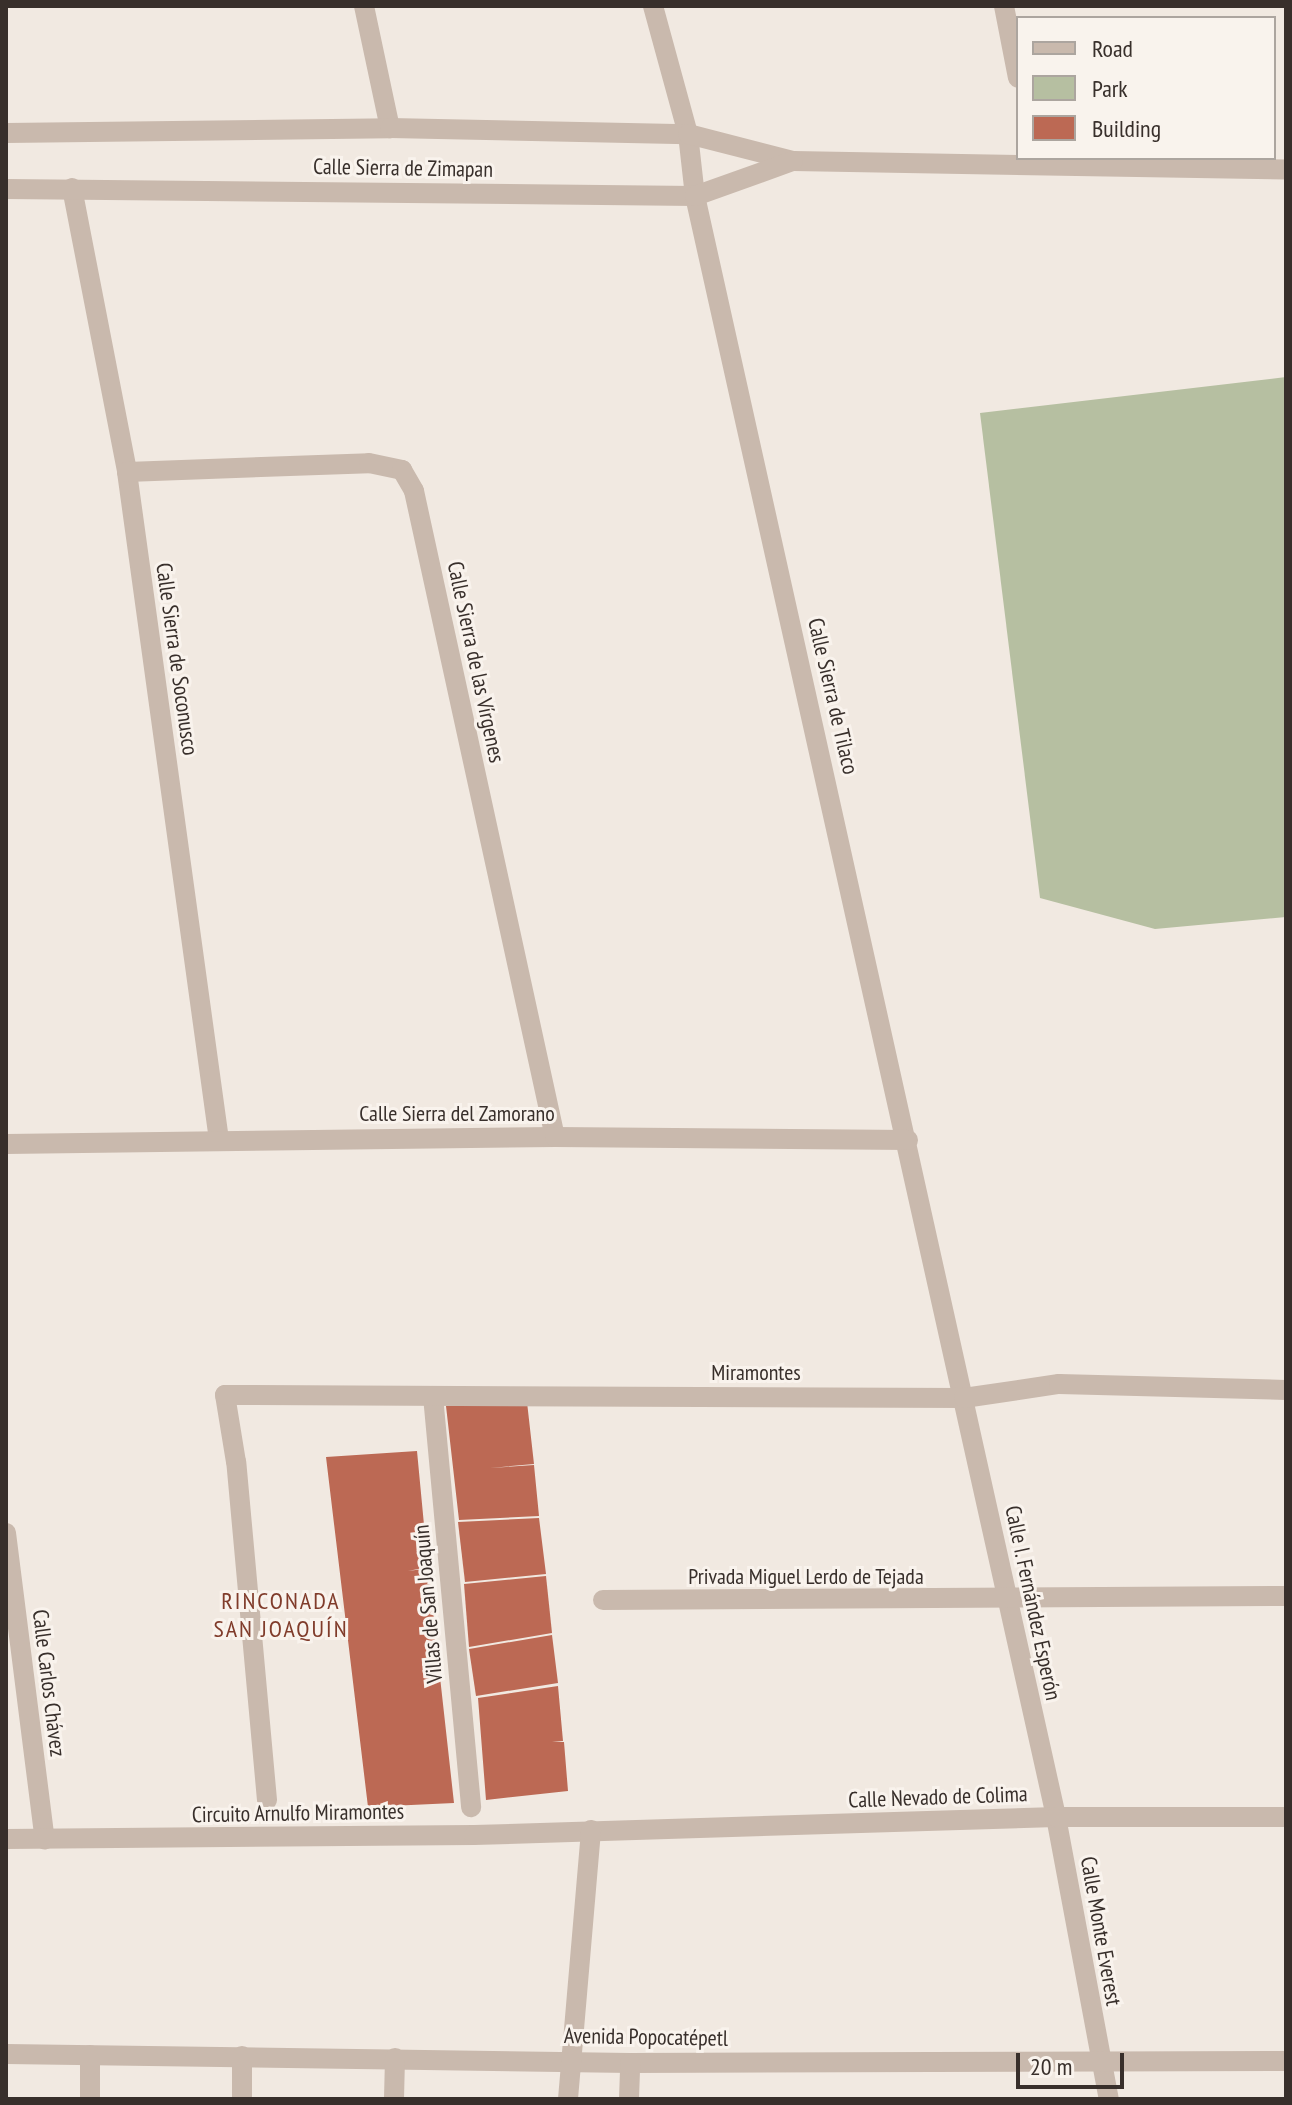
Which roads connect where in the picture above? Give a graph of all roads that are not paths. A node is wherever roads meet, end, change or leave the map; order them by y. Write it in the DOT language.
graph roads {
  1 [pos="364,6"];
  2 [pos="653,6"];
  3 [pos="1004,6"];
  4 [pos="1016,68"];
  5 [pos="390,128"];
  6 [pos="6,133"];
  7 [pos="688,134"];
  8 [pos="1033,160"];
  9 [pos="793,161"];
  10 [pos="1286,170"];
  11 [pos="72,188"];
  12 [pos="6,189"];
  13 [pos="695,196"];
  14 [pos="127,472"];
  15 [pos="555,1137"];
  16 [pos="219,1140"];
  17 [pos="908,1140"];
  18 [pos="6,1144"];
  19 [pos="1286,1390"];
  20 [pos="433,1396"];
  21 [pos="964,1398"];
  22 [pos="6,1533"];
  23 [pos="1286,1596"];
  24 [pos="603,1600"];
  25 [pos="1008,1602"];
  26 [pos="267,1800"];
  27 [pos="471,1807"];
  28 [pos="1056,1817"];
  29 [pos="1286,1817"];
  30 [pos="591,1830"];
  31 [pos="6,1839"];
  32 [pos="45,1840"];
  33 [pos="6,2054"];
  34 [pos="90,2055"];
  35 [pos="242,2056"];
  36 [pos="395,2058"];
  37 [pos="574,2060"];
  38 [pos="1100,2061"];
  39 [pos="1286,2061"];
  40 [pos="630,2063"];
  41 [pos="90,2099"];
  42 [pos="242,2099"];
  43 [pos="394,2099"];
  44 [pos="568,2099"];
  45 [pos="629,2099"];
  46 [pos="1109,2099"];
  1 -- 5 [label="street"];
  2 -- 7 [label="street, Calle Sierra de Tilaco"];
  3 -- 4 [label="street"];
  5 -- 6 [label="street, Calle Sierra de Zimapan"];
  5 -- 7 [label="street, Calle Sierra de Zimapan"];
  7 -- 9 [label="street, Calle Sierra de Zimapan"];
  7 -- 13 [label="street, Calle Sierra de Tilaco"];
  8 -- 9 [label="street, Calle Sierra de Zimapan"];
  8 -- 10 [label="street, Calle Sierra de Zimapan"];
  9 -- 13 [label="street, Calle Sierra de Zimapan"];
  11 -- 12 [label="street, Calle Sierra de Zimapan"];
  11 -- 13 [label="street, Calle Sierra de Zimapan"];
  11 -- 14 [label="street, Calle Sierra de Soconusco"];
  13 -- 17 [label="street, Calle Sierra de Tilaco"];
  14 -- 15 [label="street, Calle Sierra de las Vírgenes"];
  14 -- 16 [label="street, Calle Sierra de Soconusco"];
  15 -- 16 [label="street, Calle Sierra del Zamorano"];
  15 -- 17 [label="street, Calle Sierra del Zamorano"];
  16 -- 18 [label="street, Calle Sierra del Zamorano"];
  17 -- 21 [label="street, Calle Sierra de Tilaco"];
  19 -- 21 [label="street, Miramontes"];
  20 -- 21 [label="street, Miramontes"];
  20 -- 26 [label="street, Miramontes"];
  20 -- 27 [label="street, Villas de San Joaquín"];
  21 -- 25 [label="street, Calle I. Fernández Esperón"];
  22 -- 32 [label="street, Calle Carlos Chávez"];
  23 -- 25 [label="street, Privada Miguel Lerdo de Tejada"];
  24 -- 25 [label="street, Privada Miguel Lerdo de Tejada"];
  25 -- 28 [label="street, Calle I. Fernández Esperón"];
  28 -- 29 [label="street, Calle Nevado de Colima"];
  28 -- 30 [label="street, Calle Nevado de Colima"];
  28 -- 38 [label="street, Calle Monte Everest"];
  30 -- 32 [label="street, Circuito Arnulfo Miramontes"];
  30 -- 37 [label="street"];
  31 -- 32 [label="street, Circuito Arnulfo Miramontes"];
  33 -- 34 [label="street, Avenida Popocatépetl"];
  34 -- 35 [label="street, Avenida Popocatépetl"];
  34 -- 41 [label="street"];
  35 -- 36 [label="street, Avenida Popocatépetl"];
  35 -- 42 [label="street"];
  36 -- 37 [label="street, Avenida Popocatépetl"];
  36 -- 43 [label="street"];
  37 -- 40 [label="street, Avenida Popocatépetl"];
  37 -- 44 [label="street"];
  38 -- 39 [label="street, Avenida Popocatépetl"];
  38 -- 40 [label="street, Avenida Popocatépetl"];
  38 -- 46 [label="street, Calle Monte Everest"];
  40 -- 45 [label="street"];
}
